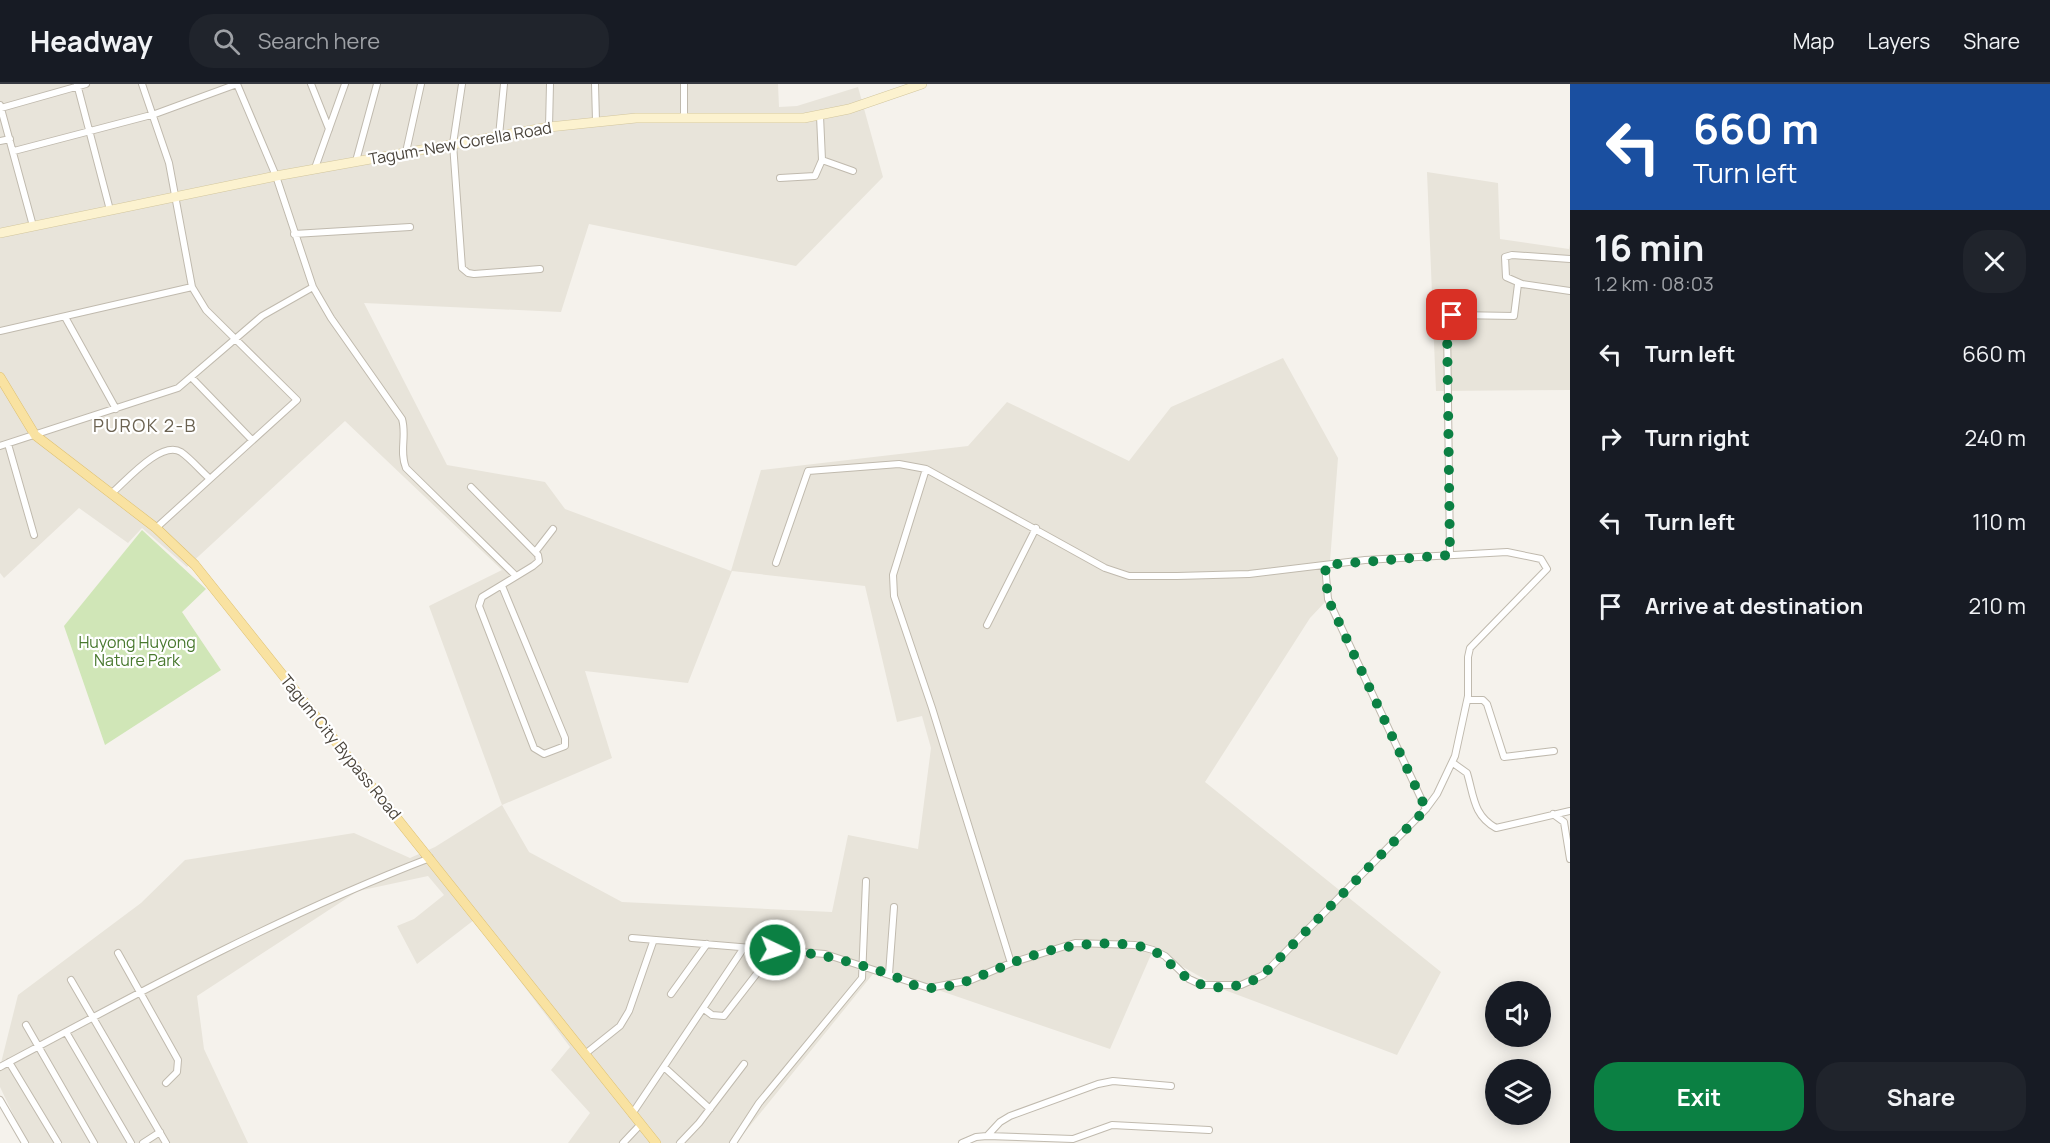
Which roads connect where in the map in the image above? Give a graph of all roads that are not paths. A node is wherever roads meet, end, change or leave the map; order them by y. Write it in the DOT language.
graph roads {
  1 [pos="86,84"];
  2 [pos="142,84"];
  3 [pos="237,84"];
  4 [pos="311,84"];
  5 [pos="345,84"];
  6 [pos="377,84"];
  7 [pos="421,84"];
  8 [pos="462,84"];
  9 [pos="504,84"];
  10 [pos="550,84"];
  11 [pos="595,84"];
  12 [pos="684,84"];
  13 [pos="922,84"];
  14 [pos="77,85"];
  15 [pos="0,106"];
  16 [pos="155,114"];
  17 [pos="820,116"];
  18 [pos="684,118"];
  19 [pos="596,121"];
  20 [pos="549,127"];
  21 [pos="329,129"];
  22 [pos="89,130"];
  23 [pos="499,136"];
  24 [pos="10,139"];
  25 [pos="0,141"];
  26 [pos="453,144"];
  27 [pos="14,151"];
  28 [pos="406,152"];
  29 [pos="822,160"];
  30 [pos="356,161"];
  31 [pos="315,168"];
  32 [pos="853,171"];
  33 [pos="276,176"];
  34 [pos="780,178"];
  35 [pos="175,196"];
  36 [pos="110,210"];
  37 [pos="33,226"];
  38 [pos="410,228"];
  39 [pos="0,233"];
  40 [pos="294,234"];
  41 [pos="1570,259"];
  42 [pos="540,269"];
  43 [pos="1518,284"];
  44 [pos="192,287"];
  45 [pos="313,287"];
  46 [pos="1570,291"];
  47 [pos="64,317"];
  48 [pos="0,331"];
  49 [pos="235,337"];
  50 [pos="0,377"];
  51 [pos="192,378"];
  52 [pos="116,408"];
  53 [pos="35,435"];
  54 [pos="252,440"];
  55 [pos="8,444"];
  56 [pos="0,446"];
  57 [pos="926,469"];
  58 [pos="209,478"];
  59 [pos="471,487"];
  60 [pos="112,493"];
  61 [pos="156,528"];
  62 [pos="1036,528"];
  63 [pos="553,529"];
  64 [pos="34,535"];
  65 [pos="536,551"];
  66 [pos="1450,555"];
  67 [pos="776,563"];
  68 [pos="1325,565"];
  69 [pos="516,576"];
  70 [pos="502,586"];
  71 [pos="987,625"];
  72 [pos="1467,700"];
  73 [pos="1554,751"];
  74 [pos="1453,763"];
  75 [pos="1426,809"];
  76 [pos="1570,811"];
  77 [pos="1552,814"];
  78 [pos="429,858"];
  79 [pos="1570,859"];
  80 [pos="866,882"];
  81 [pos="894,907"];
  82 [pos="632,938"];
  83 [pos="653,942"];
  84 [pos="707,944"];
  85 [pos="743,949"];
  86 [pos="775,950"];
  87 [pos="118,953"];
  88 [pos="1011,963"];
  89 [pos="864,967"];
  90 [pos="890,974"];
  91 [pos="71,980"];
  92 [pos="139,992"];
  93 [pos="671,994"];
  94 [pos="704,1009"];
  95 [pos="92,1017"];
  96 [pos="26,1025"];
  97 [pos="66,1032"];
  98 [pos="37,1048"];
  99 [pos="585,1054"];
  100 [pos="9,1062"];
  101 [pos="744,1064"];
  102 [pos="0,1067"];
  103 [pos="663,1067"];
  104 [pos="166,1083"];
  105 [pos="1171,1086"];
  106 [pos="0,1100"];
  107 [pos="710,1109"];
  108 [pos="632,1114"];
  109 [pos="640,1125"];
  110 [pos="1209,1130"];
  111 [pos="160,1132"];
  112 [pos="987,1136"];
  113 [pos="25,1143"];
  114 [pos="58,1143"];
  115 [pos="94,1143"];
  116 [pos="131,1143"];
  117 [pos="143,1143"];
  118 [pos="166,1143"];
  119 [pos="623,1143"];
  120 [pos="656,1143"];
  121 [pos="680,1143"];
  122 [pos="733,1143"];
  123 [pos="962,1143"];
  1 -- 14 [label="street"];
  2 -- 16 [label="street"];
  3 -- 16 [label="street"];
  3 -- 33 [label="street"];
  4 -- 21 [label="street"];
  5 -- 21 [label="street"];
  6 -- 30 [label="street"];
  7 -- 28 [label="street"];
  8 -- 26 [label="street"];
  9 -- 23 [label="street"];
  10 -- 20 [label="street"];
  11 -- 19 [label="street"];
  12 -- 18 [label="street"];
  13 -- 17 [label="main road, Tagum-New Corella Road"];
  14 -- 15 [label="street"];
  14 -- 22 [label="street"];
  15 -- 24 [label="street"];
  16 -- 22 [label="street"];
  16 -- 35 [label="street"];
  17 -- 18 [label="main road, Tagum-New Corella Road"];
  17 -- 29 [label="street"];
  18 -- 19 [label="main road, Tagum-New Corella Road"];
  19 -- 20 [label="main road, Tagum-New Corella Road"];
  20 -- 23 [label="main road, Tagum-New Corella Road"];
  21 -- 31 [label="street"];
  22 -- 27 [label="street"];
  22 -- 36 [label="street"];
  23 -- 26 [label="main road, Tagum-New Corella Road"];
  24 -- 25 [label="street"];
  24 -- 27 [label="street"];
  26 -- 28 [label="main road, Tagum-New Corella Road"];
  26 -- 42 [label="street"];
  27 -- 37 [label="street"];
  28 -- 30 [label="main road, Tagum-New Corella Road"];
  29 -- 32 [label="street"];
  29 -- 34 [label="street"];
  30 -- 31 [label="main road, Tagum-New Corella Road"];
  31 -- 33 [label="main road, Tagum-New Corella Road"];
  33 -- 35 [label="main road, Tagum-New Corella Road"];
  33 -- 40 [label="street"];
  35 -- 36 [label="main road, Tagum-New Corella Road"];
  35 -- 44 [label="street"];
  36 -- 37 [label="main road, Tagum-New Corella Road"];
  37 -- 39 [label="main road, Tagum-New Corella Road"];
  38 -- 40 [label="street"];
  40 -- 45 [label="street"];
  41 -- 43 [label="street"];
  43 -- 46 [label="street"];
  43 -- 66 [label="street"];
  44 -- 47 [label="street"];
  44 -- 49 [label="street"];
  45 -- 49 [label="street"];
  45 -- 69 [label="street"];
  47 -- 48 [label="street"];
  47 -- 52 [label="street"];
  49 -- 51 [label="street"];
  49 -- 54 [label="street"];
  50 -- 53 [label="main road, Tagum City Bypass Road"];
  51 -- 52 [label="street"];
  51 -- 54 [label="street"];
  52 -- 53 [label="street"];
  53 -- 55 [label="street"];
  53 -- 60 [label="main road, Tagum City Bypass Road"];
  54 -- 58 [label="street"];
  55 -- 56 [label="street"];
  55 -- 64 [label="street"];
  57 -- 62 [label="street"];
  57 -- 67 [label="street"];
  57 -- 88 [label="street"];
  58 -- 60 [label="street"];
  58 -- 61 [label="street"];
  59 -- 65 [label="street"];
  60 -- 61 [label="main road, Tagum City Bypass Road"];
  61 -- 78 [label="main road, Tagum City Bypass Road"];
  62 -- 68 [label="street"];
  62 -- 71 [label="street"];
  63 -- 65 [label="street"];
  65 -- 69 [label="street"];
  66 -- 68 [label="street"];
  66 -- 72 [label="street"];
  68 -- 75 [label="street"];
  69 -- 70 [label="street"];
  70 -- 70 [label="street"];
  72 -- 73 [label="street"];
  72 -- 74 [label="street"];
  74 -- 75 [label="street"];
  74 -- 77 [label="street"];
  75 -- 88 [label="street"];
  76 -- 77 [label="street"];
  77 -- 79 [label="street"];
  78 -- 92 [label="street"];
  78 -- 99 [label="main road, Tagum City Bypass Road"];
  80 -- 89 [label="street"];
  81 -- 90 [label="street"];
  82 -- 83 [label="street"];
  83 -- 84 [label="street"];
  83 -- 99 [label="street"];
  84 -- 85 [label="street"];
  84 -- 93 [label="street"];
  85 -- 86 [label="street"];
  85 -- 94 [label="street"];
  86 -- 89 [label="street"];
  86 -- 94 [label="street"];
  87 -- 92 [label="street"];
  88 -- 90 [label="street"];
  89 -- 90 [label="street"];
  89 -- 122 [label="street"];
  91 -- 95 [label="street"];
  92 -- 95 [label="street"];
  92 -- 104 [label="street"];
  94 -- 103 [label="street"];
  95 -- 97 [label="street"];
  95 -- 111 [label="street"];
  96 -- 98 [label="street"];
  97 -- 98 [label="street"];
  97 -- 116 [label="street"];
  98 -- 100 [label="street"];
  98 -- 115 [label="street"];
  99 -- 108 [label="main road, Tagum City Bypass Road"];
  100 -- 102 [label="street"];
  100 -- 114 [label="street"];
  101 -- 107 [label="street"];
  103 -- 107 [label="street"];
  103 -- 108 [label="street"];
  105 -- 112 [label="street"];
  106 -- 113 [label="street"];
  107 -- 121 [label="street"];
  108 -- 109 [label="main road, Tagum City Bypass Road"];
  109 -- 119 [label="street"];
  109 -- 120 [label="main road, Tagum City Bypass Road"];
  110 -- 112 [label="street"];
  111 -- 117 [label="street"];
  111 -- 118 [label="street"];
  112 -- 123 [label="street"];
}
